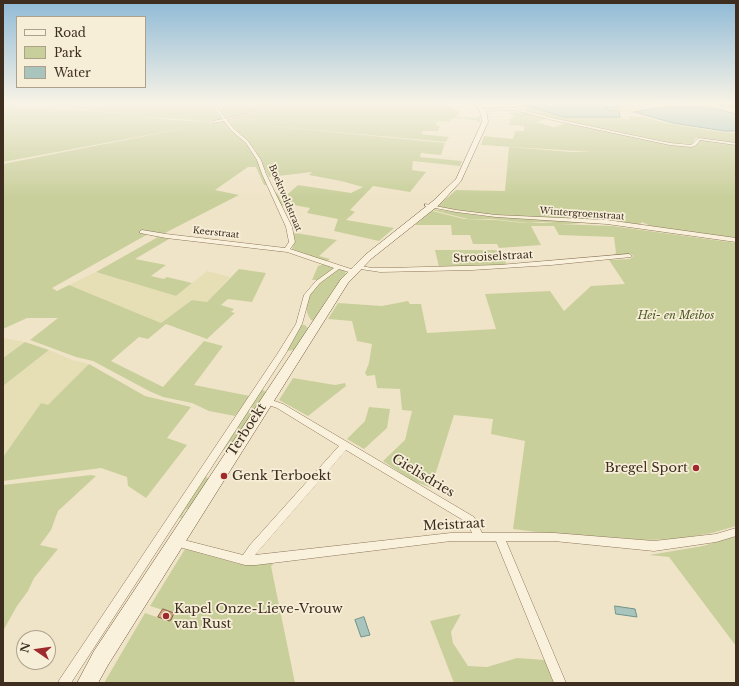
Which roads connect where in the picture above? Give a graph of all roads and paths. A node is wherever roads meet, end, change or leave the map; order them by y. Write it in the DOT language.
graph roads {
  1 [pos="238,134"];
  2 [pos="480,134"];
  3 [pos="623,134"];
  4 [pos="736,144"];
  5 [pos="429,206"];
  6 [pos="142,232"];
  7 [pos="736,240"];
  8 [pos="288,250"];
  9 [pos="630,256"];
  10 [pos="337,268"];
  11 [pos="354,269"];
  12 [pos="266,401"];
  13 [pos="345,445"];
  14 [pos="736,532"];
  15 [pos="479,536"];
  16 [pos="499,537"];
  17 [pos="175,542"];
  18 [pos="245,560"];
  19 [pos="100,658"];
  20 [pos="64,683"];
  21 [pos="81,683"];
  22 [pos="87,683"];
  23 [pos="560,683"];
  1 -- 8 [label="street, Boektveldstraat"];
  2 -- 5 [label="main road, Terboekt"];
  3 -- 4 [label="street"];
  5 -- 7 [label="street, Wintergroenstraat"];
  5 -- 11 [label="main road, Terboekt"];
  6 -- 8 [label="street, Keerstraat"];
  8 -- 10 [label="street"];
  9 -- 11 [label="street, Strooiselstraat"];
  10 -- 11 [label="street"];
  10 -- 20 [label="street, Terboekt"];
  11 -- 12 [label="main road, Terboekt"];
  12 -- 13 [label="street, Gielisdries"];
  12 -- 17 [label="main road, Terboekt"];
  13 -- 15 [label="street, Gielisdries"];
  13 -- 18 [label="street"];
  14 -- 16 [label="street, Meistraat"];
  15 -- 16 [label="street, Meistraat"];
  15 -- 18 [label="street, Meistraat"];
  16 -- 23 [label="street"];
  17 -- 18 [label="street, Meistraat"];
  17 -- 19 [label="main road, Terboekt"];
  19 -- 21 [label="main road, Terboekt"];
  19 -- 22 [label="main road, Terboekt"];
}
